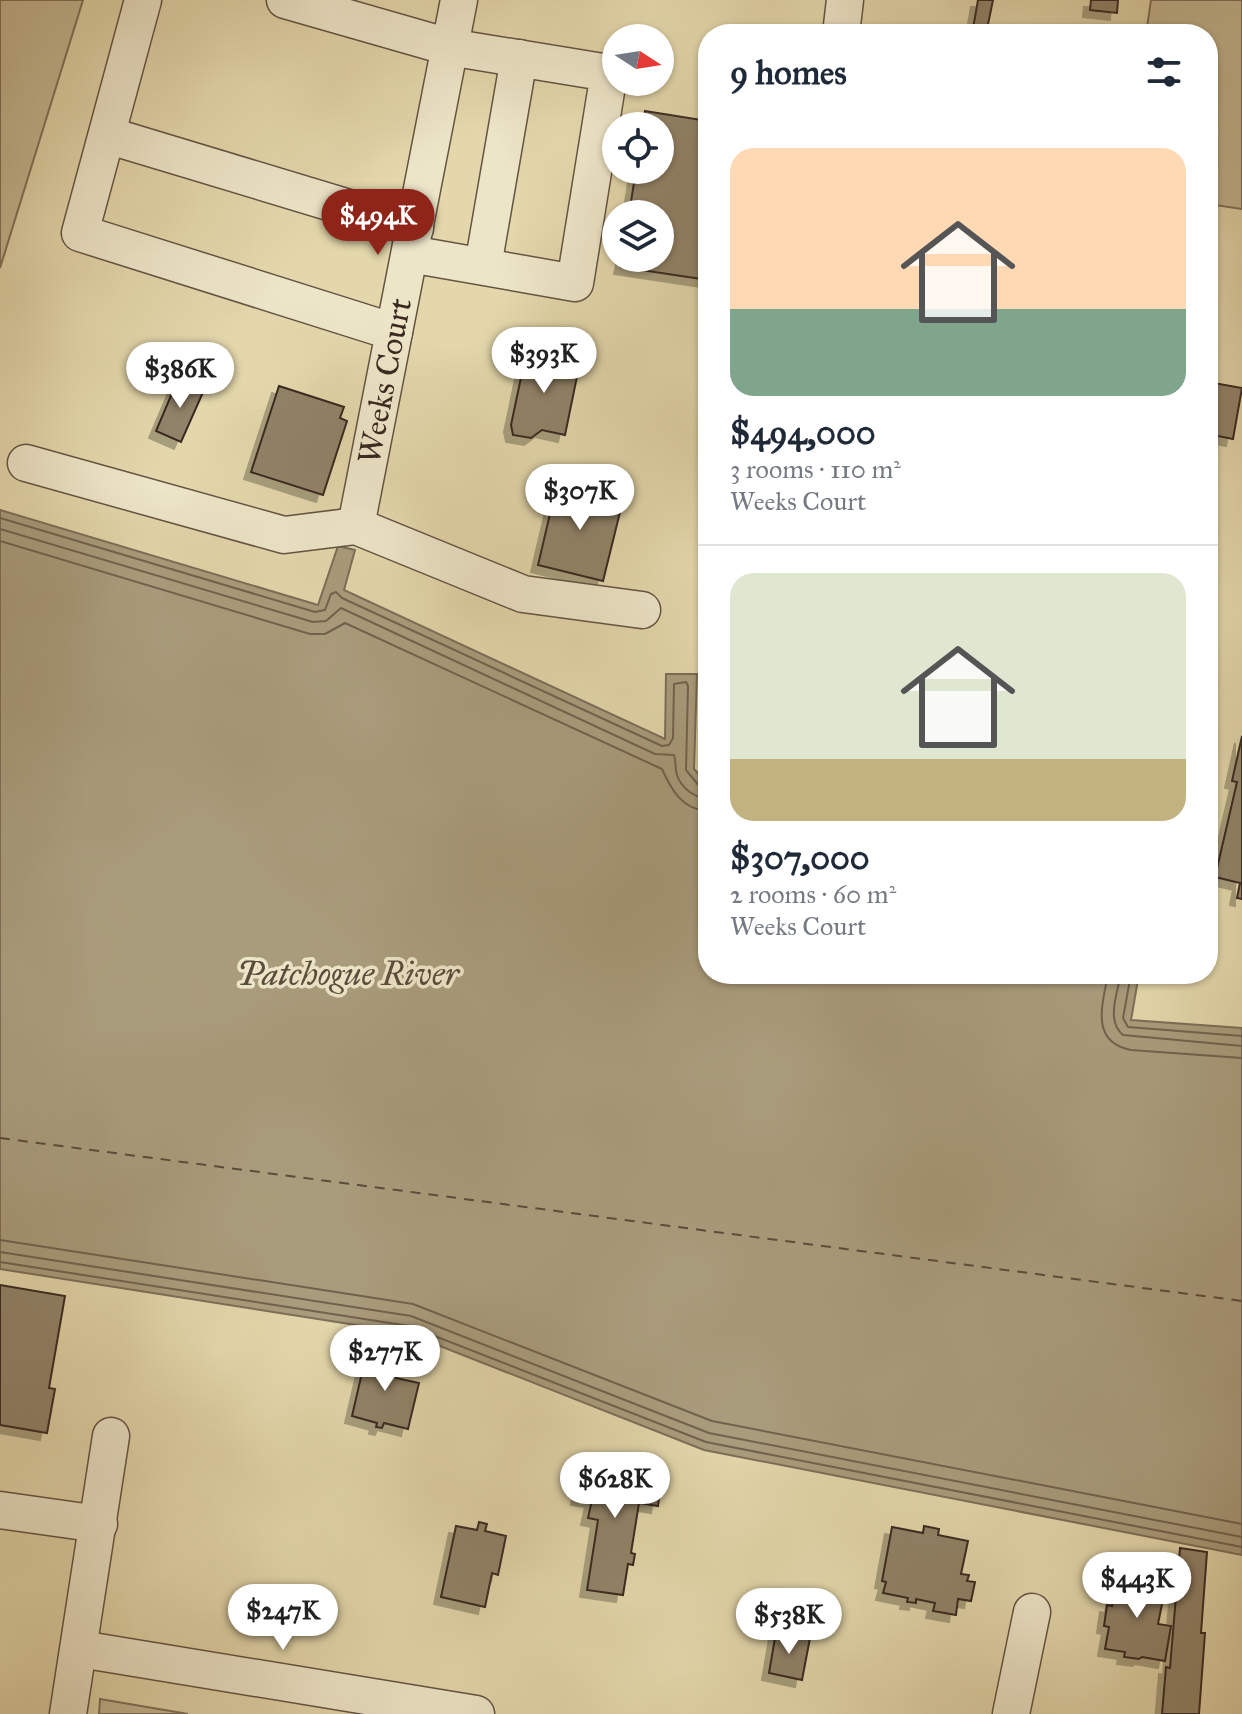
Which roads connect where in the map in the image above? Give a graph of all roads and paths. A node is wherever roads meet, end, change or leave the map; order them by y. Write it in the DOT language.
graph roads {
  1 [pos="143,0"];
  2 [pos="285,0"];
  3 [pos="459,0"];
  4 [pos="845,0"];
  5 [pos="378,13"];
  6 [pos="842,24"];
  7 [pos="449,47"];
  8 [pos="519,58"];
  9 [pos="107,135"];
  10 [pos="412,241"];
  11 [pos="483,266"];
  12 [pos="394,332"];
  13 [pos="26,463"];
  14 [pos="356,526"];
  15 [pos="642,610"];
  16 [pos="111,1436"];
  17 [pos="0,1510"];
  18 [pos="99,1524"];
  19 [pos="1032,1612"];
  20 [pos="80,1649"];
  21 [pos="68,1714"];
  22 [pos="476,1714"];
  23 [pos="1011,1714"];
  1 -- 9 [label="street"];
  2 -- 5 [label="street"];
  3 -- 7 [label="street, Weeks Court"];
  4 -- 6 [label="street"];
  5 -- 7 [label="street"];
  7 -- 8 [label="street"];
  7 -- 10 [label="street, Weeks Court"];
  8 -- 11 [label="street"];
  8 -- 11 [label="street"];
  9 -- 10 [label="street"];
  9 -- 12 [label="street"];
  10 -- 11 [label="street"];
  10 -- 12 [label="street, Weeks Court"];
  12 -- 14 [label="street, Weeks Court"];
  13 -- 14 [label="street"];
  14 -- 15 [label="street"];
  16 -- 18 [label="street"];
  17 -- 18 [label="street"];
  18 -- 20 [label="street"];
  19 -- 23 [label="street"];
  20 -- 21 [label="street"];
  20 -- 22 [label="street"];
}
